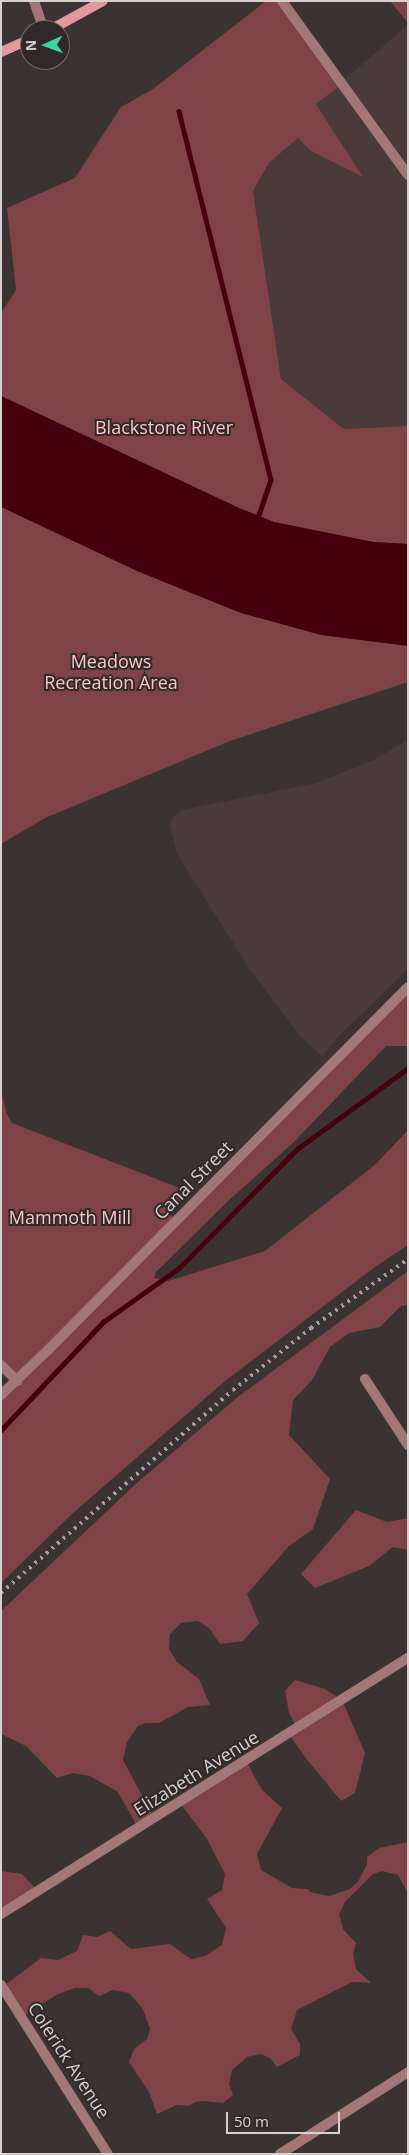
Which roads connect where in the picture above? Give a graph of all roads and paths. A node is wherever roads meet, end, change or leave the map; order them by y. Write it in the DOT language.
graph roads {
  1 [pos="34,1"];
  2 [pos="103,1"];
  3 [pos="282,1"];
  4 [pos="41,20"];
  5 [pos="68,20"];
  6 [pos="20,43"];
  7 [pos="1,52"];
  8 [pos="408,175"];
  9 [pos="408,987"];
  10 [pos="1,1366"];
  11 [pos="365,1379"];
  12 [pos="16,1381"];
  13 [pos="1,1394"];
  14 [pos="408,1445"];
  15 [pos="408,1658"];
  16 [pos="1,1914"];
  17 [pos="1,1985"];
  18 [pos="408,2072"];
  19 [pos="108,2154"];
  20 [pos="280,2154"];
  1 -- 4 [label="street"];
  2 -- 5 [label="main road"];
  3 -- 8 [label="street"];
  6 -- 7 [label="main road"];
  9 -- 12 [label="street, Canal Street"];
  10 -- 12 [label="street"];
  11 -- 14 [label="street"];
  12 -- 13 [label="street, Canal Street"];
  15 -- 16 [label="street, Elizabeth Avenue"];
  17 -- 19 [label="street, Colerick Avenue"];
  18 -- 20 [label="street"];
}
